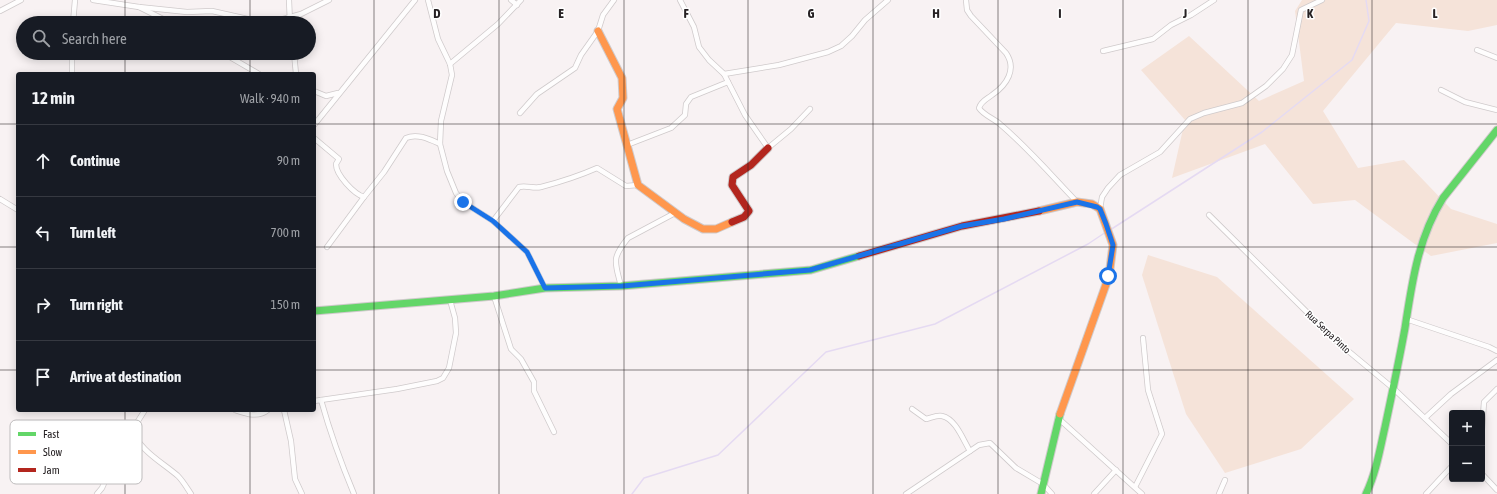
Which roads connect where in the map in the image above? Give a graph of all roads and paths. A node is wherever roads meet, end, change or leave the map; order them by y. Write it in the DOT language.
graph roads {
  1 [pos="22,0"];
  2 [pos="76,0"];
  3 [pos="93,0"];
  4 [pos="289,0"];
  5 [pos="329,0"];
  6 [pos="415,0"];
  7 [pos="428,0"];
  8 [pos="511,0"];
  9 [pos="521,0"];
  10 [pos="614,0"];
  11 [pos="680,0"];
  12 [pos="888,0"];
  13 [pos="966,0"];
  14 [pos="1214,0"];
  15 [pos="1322,0"];
  16 [pos="517,6"];
  17 [pos="139,8"];
  18 [pos="0,11"];
  19 [pos="74,16"];
  20 [pos="156,16"];
  21 [pos="235,16"];
  22 [pos="289,16"];
  23 [pos="297,16"];
  24 [pos="598,31"];
  25 [pos="1477,50"];
  26 [pos="1103,51"];
  27 [pos="1497,58"];
  28 [pos="72,60"];
  29 [pos="235,60"];
  30 [pos="295,60"];
  31 [pos="450,64"];
  32 [pos="72,72"];
  33 [pos="256,72"];
  34 [pos="296,72"];
  35 [pos="724,74"];
  36 [pos="728,82"];
  37 [pos="1441,90"];
  38 [pos="316,92"];
  39 [pos="338,93"];
  40 [pos="810,109"];
  41 [pos="1497,110"];
  42 [pos="520,113"];
  43 [pos="316,121"];
  44 [pos="1497,130"];
  45 [pos="316,140"];
  46 [pos="440,144"];
  47 [pos="627,145"];
  48 [pos="768,148"];
  49 [pos="638,185"];
  50 [pos="364,197"];
  51 [pos="0,199"];
  52 [pos="1077,202"];
  53 [pos="16,209"];
  54 [pos="1100,209"];
  55 [pos="674,213"];
  56 [pos="1209,215"];
  57 [pos="493,221"];
  58 [pos="327,247"];
  59 [pos="622,286"];
  60 [pos="545,288"];
  61 [pos="494,296"];
  62 [pos="450,300"];
  63 [pos="316,311"];
  64 [pos="1406,319"];
  65 [pos="1143,338"];
  66 [pos="1497,351"];
  67 [pos="1497,360"];
  68 [pos="1394,389"];
  69 [pos="1497,389"];
  70 [pos="321,400"];
  71 [pos="316,401"];
  72 [pos="912,409"];
  73 [pos="1483,410"];
  74 [pos="244,412"];
  75 [pos="266,412"];
  76 [pos="284,412"];
  77 [pos="1058,418"];
  78 [pos="1425,418"];
  79 [pos="554,432"];
  80 [pos="1449,441"];
  81 [pos="142,446"];
  82 [pos="970,450"];
  83 [pos="1449,469"];
  84 [pos="1116,470"];
  85 [pos="1485,477"];
  86 [pos="1224,480"];
  87 [pos="104,484"];
  88 [pos="1043,484"];
  89 [pos="1135,486"];
  90 [pos="1497,490"];
  91 [pos="97,494"];
  92 [pos="191,494"];
  93 [pos="302,494"];
  94 [pos="354,494"];
  95 [pos="906,494"];
  96 [pos="1041,494"];
  97 [pos="1052,494"];
  98 [pos="1094,494"];
  99 [pos="1142,494"];
  100 [pos="1219,494"];
  101 [pos="1366,494"];
  102 [pos="1426,494"];
  1 -- 18 [label="street"];
  2 -- 19 [label="street"];
  3 -- 17 [label="street"];
  4 -- 22 [label="street"];
  5 -- 23 [label="street"];
  6 -- 39 [label="street"];
  7 -- 31 [label="street"];
  8 -- 16 [label="street"];
  9 -- 16 [label="street"];
  10 -- 24 [label="street"];
  11 -- 35 [label="street"];
  12 -- 35 [label="street"];
  13 -- 52 [label="street"];
  14 -- 26 [label="street"];
  15 -- 54 [label="street"];
  16 -- 31 [label="street"];
  17 -- 20 [label="street"];
  17 -- 21 [label="street"];
  24 -- 42 [label="street"];
  24 -- 47 [label="street"];
  25 -- 27 [label="street"];
  28 -- 32 [label="street"];
  29 -- 33 [label="street"];
  30 -- 34 [label="street"];
  31 -- 46 [label="street"];
  35 -- 36 [label="street"];
  36 -- 47 [label="street"];
  36 -- 48 [label="street"];
  37 -- 41 [label="street"];
  38 -- 39 [label="street"];
  39 -- 43 [label="street"];
  40 -- 48 [label="street"];
  44 -- 64 [label="street"];
  45 -- 50 [label="street"];
  46 -- 50 [label="street"];
  46 -- 57 [label="street"];
  47 -- 49 [label="street"];
  48 -- 55 [label="street"];
  49 -- 55 [label="street"];
  49 -- 57 [label="street"];
  50 -- 58 [label="street"];
  51 -- 53 [label="street"];
  52 -- 54 [label="street"];
  52 -- 59 [label="street"];
  54 -- 77 [label="street"];
  55 -- 59 [label="street"];
  56 -- 68 [label="street, Rua Serpa Pinto"];
  57 -- 60 [label="street"];
  59 -- 60 [label="street"];
  60 -- 61 [label="street"];
  61 -- 62 [label="street"];
  61 -- 79 [label="street"];
  62 -- 63 [label="street"];
  62 -- 70 [label="street"];
  64 -- 66 [label="street"];
  64 -- 68 [label="street"];
  65 -- 89 [label="street"];
  67 -- 78 [label="street"];
  68 -- 78 [label="street, Rua Serpa Pinto"];
  68 -- 101 [label="street"];
  69 -- 73 [label="street"];
  70 -- 71 [label="street"];
  70 -- 94 [label="street"];
  72 -- 82 [label="street"];
  74 -- 75 [label="street"];
  76 -- 93 [label="street"];
  77 -- 84 [label="street"];
  77 -- 88 [label="street"];
  78 -- 80 [label="street, Rua Serpa Pinto"];
  81 -- 92 [label="street"];
  82 -- 88 [label="street"];
  82 -- 95 [label="street"];
  83 -- 102 [label="street"];
  84 -- 89 [label="street"];
  84 -- 98 [label="street"];
  85 -- 90 [label="street"];
  86 -- 100 [label="street"];
  87 -- 91 [label="street"];
  88 -- 96 [label="street"];
  88 -- 97 [label="street"];
  89 -- 99 [label="street"];
}
